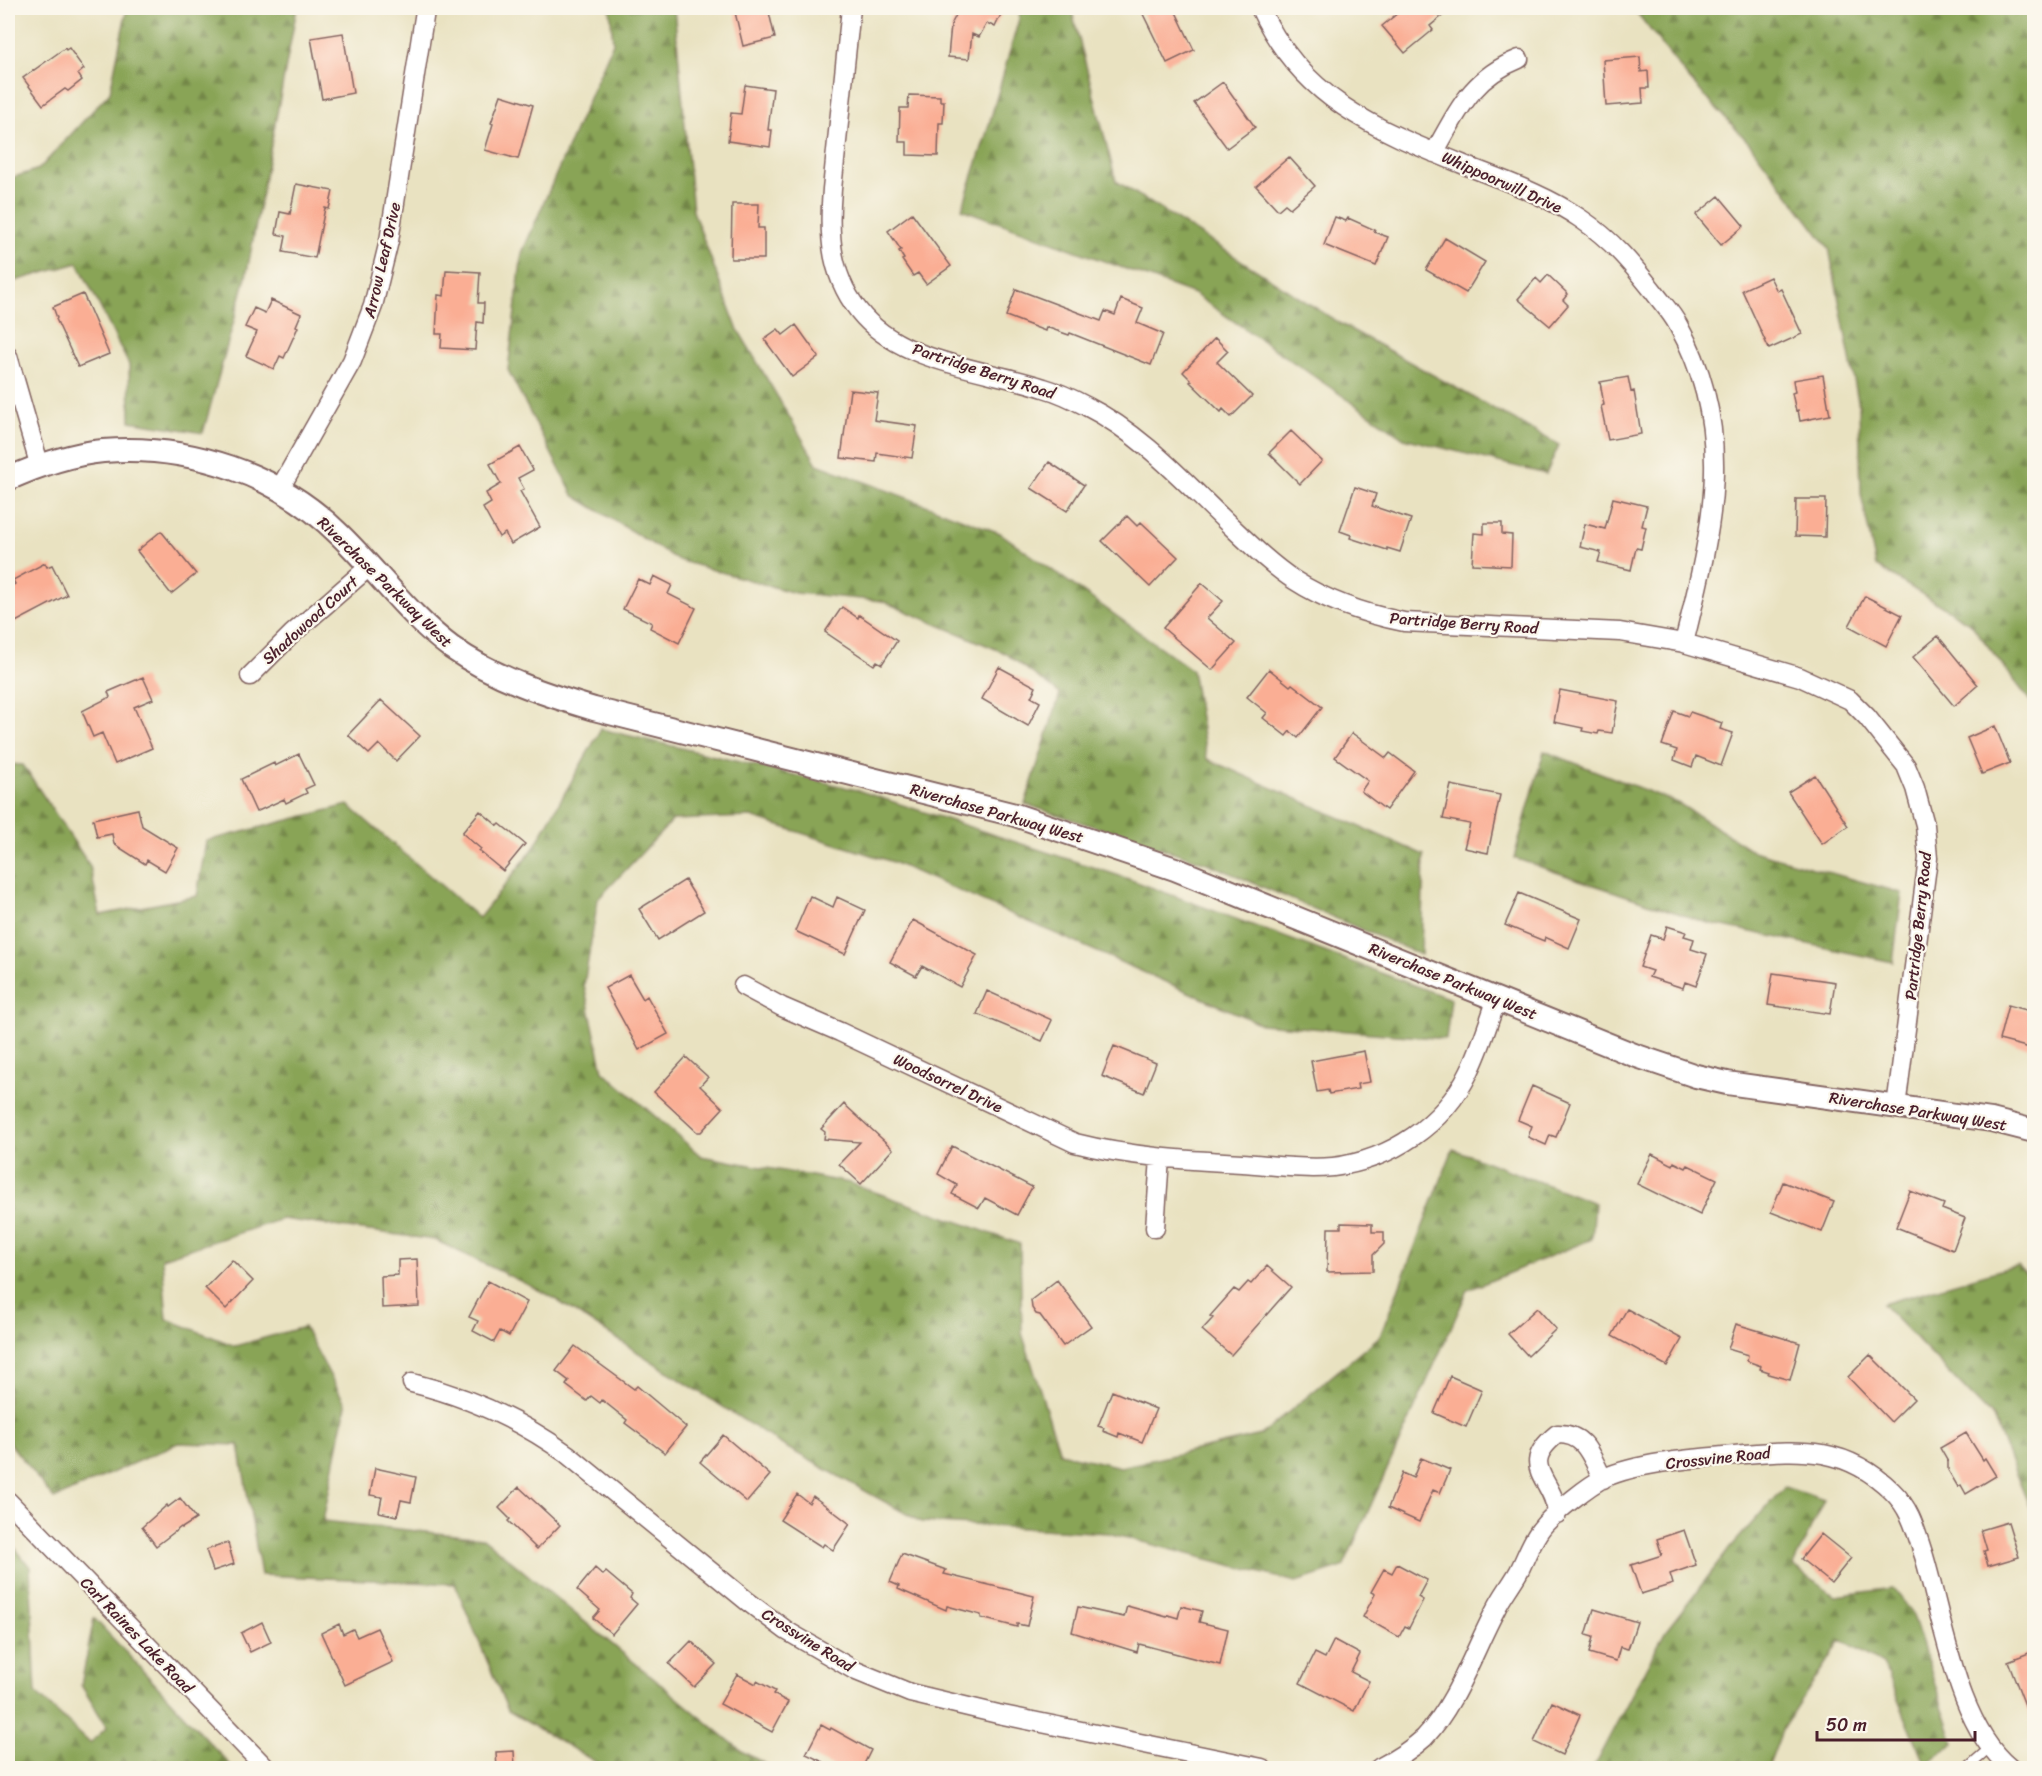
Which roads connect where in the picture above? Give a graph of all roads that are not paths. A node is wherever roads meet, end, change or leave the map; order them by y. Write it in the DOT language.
graph roads {
  1 [pos="851,8"];
  2 [pos="1260,8"];
  3 [pos="425,11"];
  4 [pos="1519,59"];
  5 [pos="1434,153"];
  6 [pos="8,356"];
  7 [pos="40,467"];
  8 [pos="8,479"];
  9 [pos="279,490"];
  10 [pos="370,566"];
  11 [pos="1684,642"];
  12 [pos="250,676"];
  13 [pos="743,986"];
  14 [pos="1497,999"];
  15 [pos="1896,1107"];
  16 [pos="2034,1131"];
  17 [pos="1160,1158"];
  18 [pos="1155,1228"];
  19 [pos="412,1383"];
  20 [pos="1603,1479"];
  21 [pos="8,1501"];
  22 [pos="1557,1514"];
  23 [pos="1990,1748"];
  24 [pos="266,1768"];
  25 [pos="1262,1768"];
  26 [pos="1383,1768"];
  27 [pos="1967,1768"];
  28 [pos="2010,1768"];
  1 -- 11 [label="street, Partridge Berry Road"];
  2 -- 5 [label="street, Whippoorwill Drive"];
  3 -- 9 [label="street, Arrow Leaf Drive"];
  4 -- 5 [label="street"];
  5 -- 11 [label="street, Whippoorwill Drive"];
  6 -- 7 [label="street"];
  7 -- 8 [label="street, Riverchase Parkway West"];
  7 -- 9 [label="street, Riverchase Parkway West"];
  9 -- 10 [label="street, Riverchase Parkway West"];
  10 -- 12 [label="street, Shadowood Court"];
  10 -- 14 [label="street, Riverchase Parkway West"];
  11 -- 15 [label="street, Partridge Berry Road"];
  13 -- 17 [label="street, Woodsorrel Drive"];
  14 -- 15 [label="street, Riverchase Parkway West"];
  14 -- 17 [label="street, Woodsorrel Drive"];
  15 -- 16 [label="street, Riverchase Parkway West"];
  17 -- 18 [label="street"];
  19 -- 25 [label="street, Crossvine Road"];
  20 -- 22 [label="street, Crossvine Road"];
  20 -- 22 [label="street"];
  20 -- 23 [label="street, Crossvine Road"];
  21 -- 24 [label="street, Carl Raines Lake Road"];
  22 -- 26 [label="street, Crossvine Road"];
  23 -- 27 [label="lane"];
  23 -- 28 [label="street, Crossvine Road"];
}
